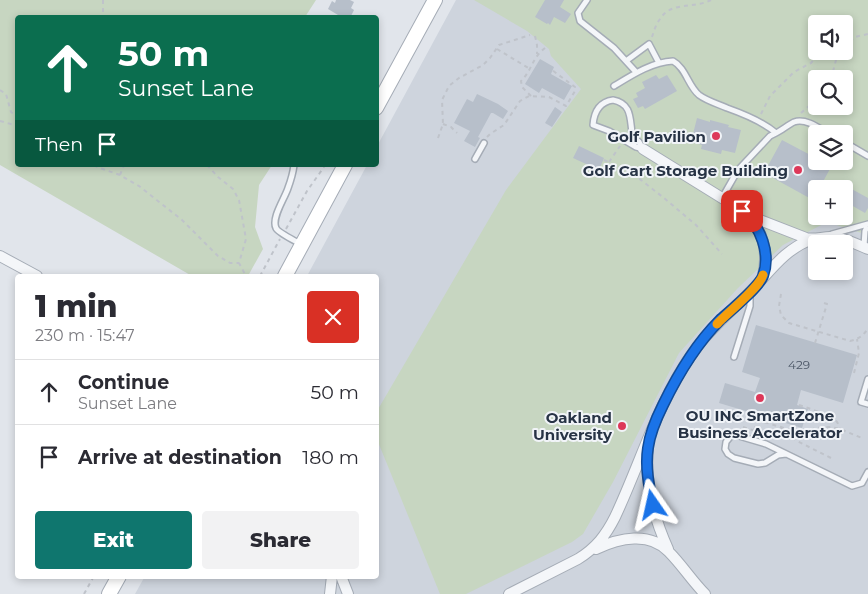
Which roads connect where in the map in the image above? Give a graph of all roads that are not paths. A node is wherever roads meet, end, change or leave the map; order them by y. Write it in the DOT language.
graph roads {
  1 [pos="435,0"];
  2 [pos="587,0"];
  3 [pos="626,60"];
  4 [pos="659,63"];
  5 [pos="636,72"];
  6 [pos="614,86"];
  7 [pos="379,103"];
  8 [pos="811,125"];
  9 [pos="776,132"];
  10 [pos="484,143"];
  11 [pos="853,147"];
  12 [pos="643,149"];
  13 [pos="868,156"];
  14 [pos="475,158"];
  15 [pos="293,167"];
  16 [pos="344,167"];
  17 [pos="722,198"];
  18 [pos="742,211"];
  19 [pos="868,225"];
  20 [pos="808,235"];
  21 [pos="828,235"];
  22 [pos="808,241"];
  23 [pos="853,243"];
  24 [pos="302,245"];
  25 [pos="866,248"];
  26 [pos="0,256"];
  27 [pos="33,274"];
  28 [pos="286,274"];
  29 [pos="762,278"];
  30 [pos="750,292"];
  31 [pos="734,357"];
  32 [pos="868,379"];
  33 [pos="868,404"];
  34 [pos="651,432"];
  35 [pos="786,454"];
  36 [pos="868,472"];
  37 [pos="670,552"];
  38 [pos="588,553"];
  39 [pos="117,579"];
  40 [pos="332,579"];
  41 [pos="342,579"];
  42 [pos="109,594"];
  43 [pos="330,594"];
  44 [pos="348,594"];
  45 [pos="509,594"];
  46 [pos="705,594"];
  1 -- 7 [label="main road"];
  2 -- 3 [label="lane"];
  3 -- 4 [label="lane"];
  3 -- 5 [label="lane"];
  4 -- 5 [label="lane"];
  4 -- 9 [label="lane"];
  5 -- 6 [label="lane"];
  8 -- 9 [label="lane"];
  9 -- 17 [label="lane"];
  10 -- 14 [label="lane"];
  11 -- 13 [label="lane"];
  12 -- 12 [label="lane"];
  12 -- 17 [label="street"];
  15 -- 24 [label="lane"];
  16 -- 24 [label="main road"];
  17 -- 18 [label="street"];
  18 -- 20 [label="street"];
  18 -- 29 [label="street"];
  19 -- 21 [label="lane"];
  19 -- 25 [label="lane"];
  22 -- 29 [label="street"];
  23 -- 25 [label="street"];
  24 -- 28 [label="main road"];
  26 -- 27 [label="street"];
  29 -- 30 [label="street"];
  30 -- 31 [label="lane"];
  30 -- 34 [label="street"];
  32 -- 33 [label="lane"];
  34 -- 37 [label="street"];
  34 -- 38 [label="street"];
  35 -- 35 [label="lane"];
  35 -- 36 [label="lane"];
  37 -- 38 [label="street"];
  37 -- 46 [label="street"];
  38 -- 45 [label="street"];
  39 -- 42 [label="main road"];
  40 -- 43 [label="street"];
  41 -- 44 [label="street"];
}
